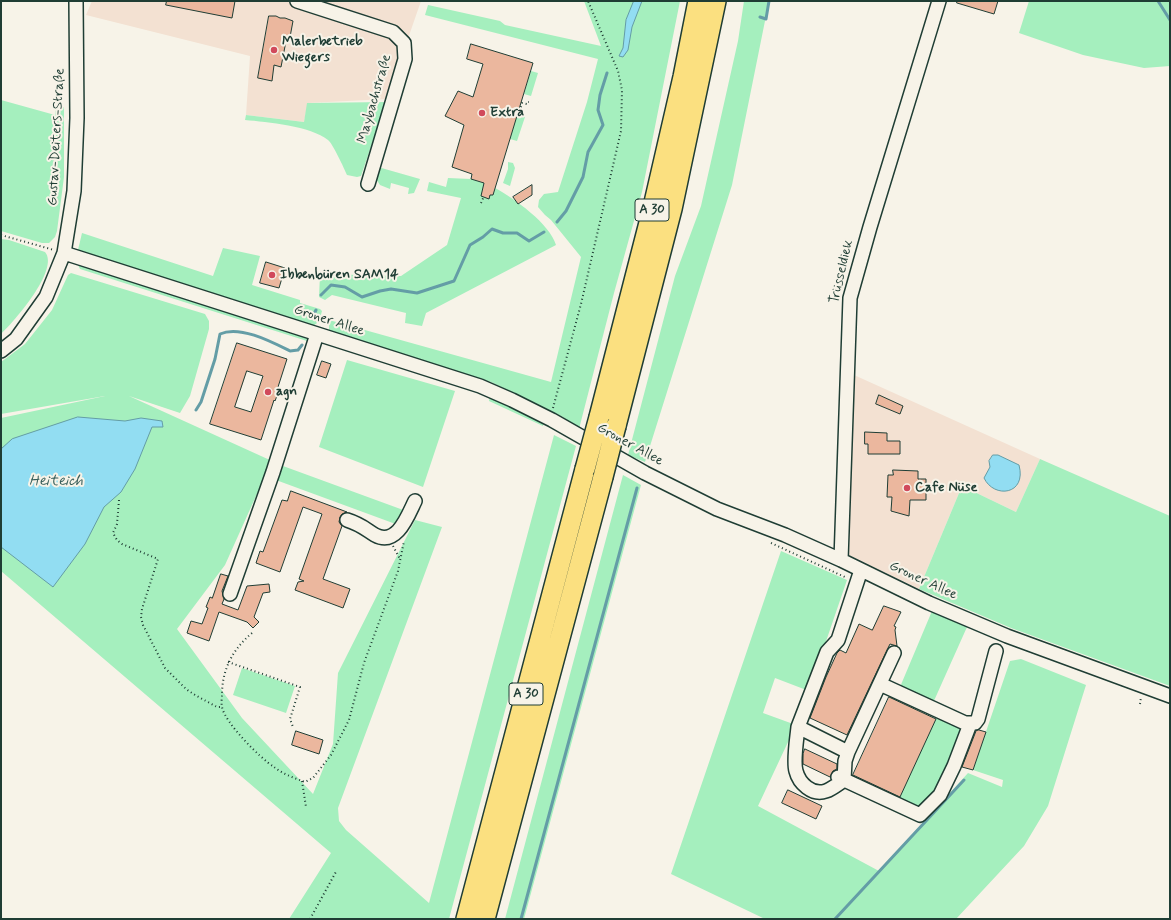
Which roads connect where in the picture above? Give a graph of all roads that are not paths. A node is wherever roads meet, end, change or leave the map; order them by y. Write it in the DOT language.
graph roads {
  1 [pos="76,1"];
  2 [pos="297,1"];
  3 [pos="698,1"];
  4 [pos="716,1"];
  5 [pos="939,1"];
  6 [pos="368,184"];
  7 [pos="58,251"];
  8 [pos="317,334"];
  9 [pos="1,351"];
  10 [pos="415,501"];
  11 [pos="347,520"];
  12 [pos="841,560"];
  13 [pos="862,570"];
  14 [pos="230,594"];
  15 [pos="996,651"];
  16 [pos="894,653"];
  17 [pos="880,684"];
  18 [pos="1170,696"];
  19 [pos="970,724"];
  20 [pos="798,727"];
  21 [pos="848,752"];
  22 [pos="841,778"];
  23 [pos="466,919"];
  24 [pos="486,919"];
  1 -- 7 [label="street, Gustav-Deiters-Straße"];
  2 -- 6 [label="street, Maybachstraße"];
  3 -- 23 [label="highway, A 30, bridge"];
  4 -- 24 [label="highway, A 30, bridge"];
  5 -- 12 [label="street, Trüsseldiek"];
  7 -- 8 [label="street, Groner Allee"];
  7 -- 9 [label="street, Gustav-Deiters-Straße"];
  8 -- 12 [label="street, Groner Allee"];
  8 -- 14 [label="street"];
  10 -- 11 [label="street"];
  12 -- 13 [label="street, Groner Allee"];
  13 -- 18 [label="street, Groner Allee"];
  13 -- 20 [label="street"];
  15 -- 19 [label="street"];
  16 -- 17 [label="street"];
  17 -- 19 [label="street"];
  17 -- 21 [label="street"];
  19 -- 22 [label="street"];
  20 -- 21 [label="street"];
  20 -- 22 [label="street"];
  21 -- 22 [label="street"];
}
